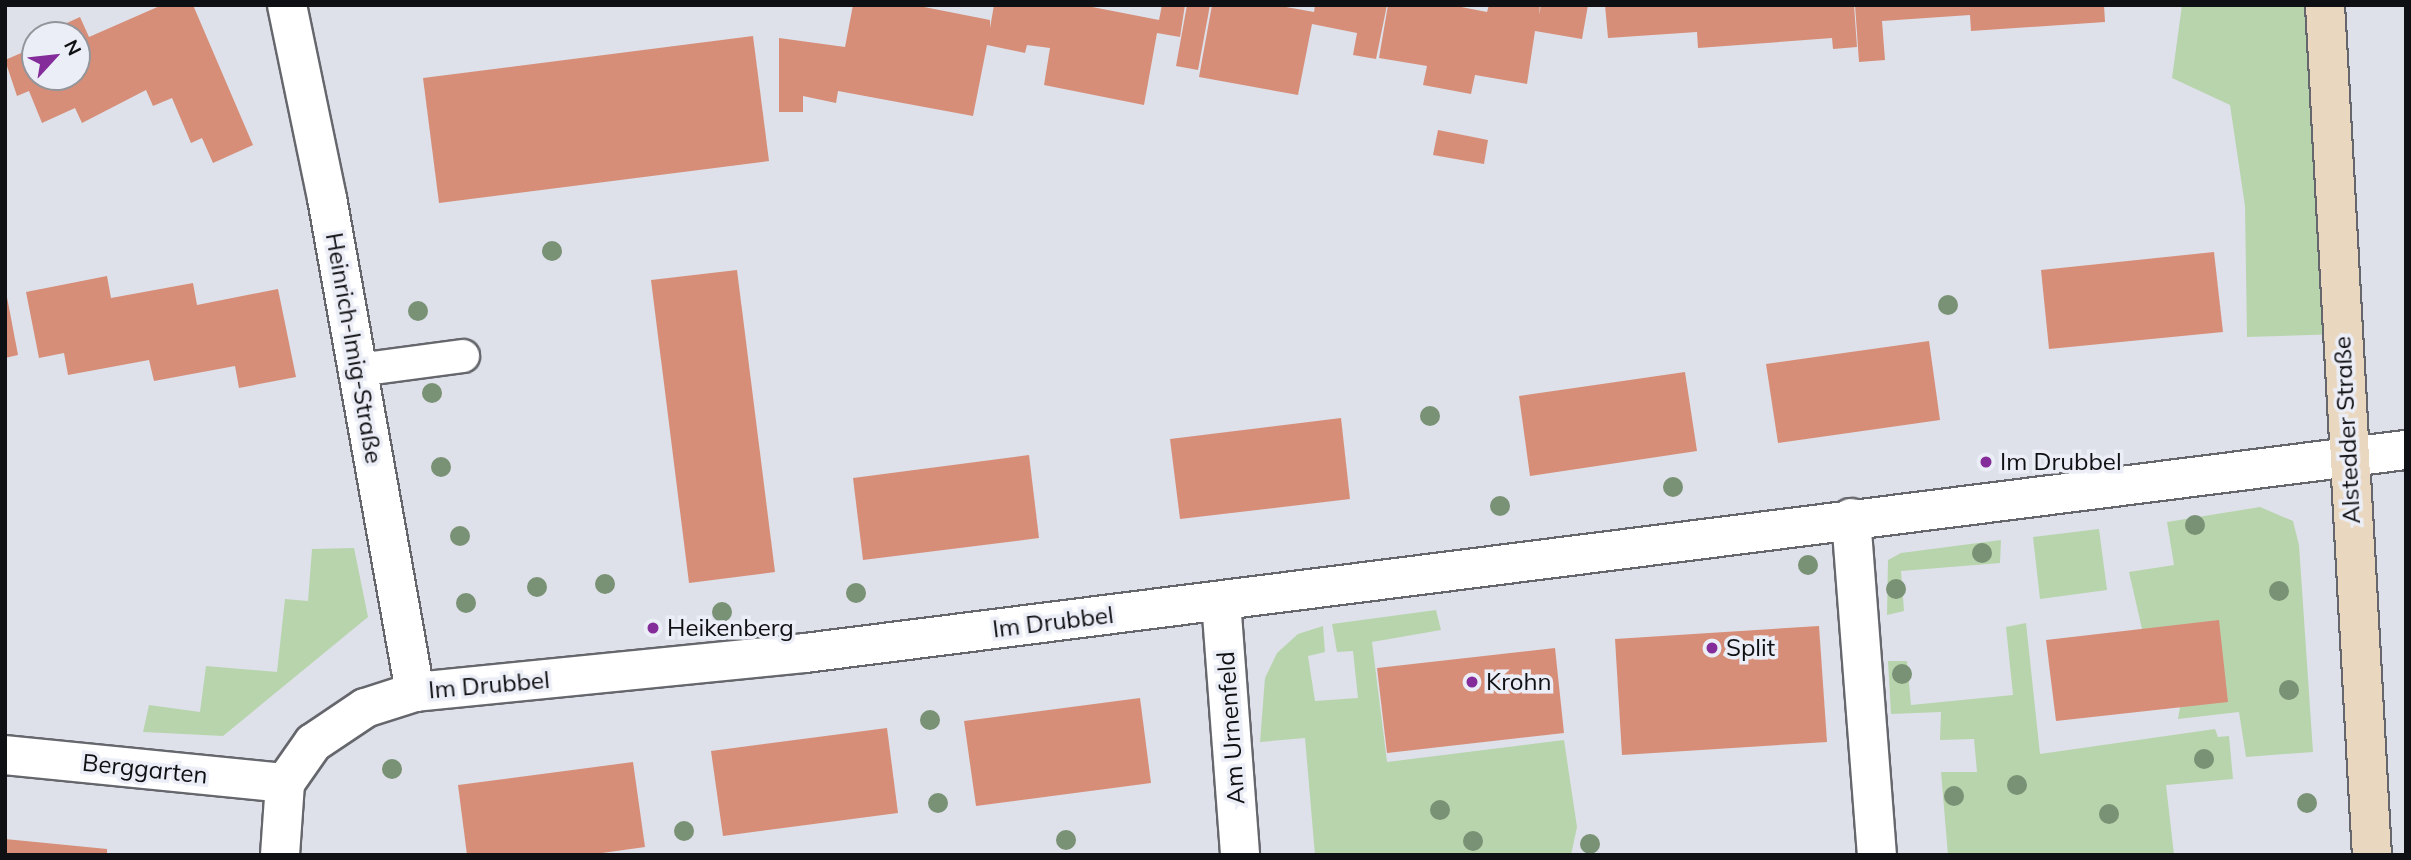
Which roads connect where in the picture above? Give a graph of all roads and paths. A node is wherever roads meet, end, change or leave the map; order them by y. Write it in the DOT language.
graph roads {
  1 [pos="287,5"];
  2 [pos="2325,5"];
  3 [pos="463,356"];
  4 [pos="358,370"];
  5 [pos="2406,450"];
  6 [pos="2348,457"];
  7 [pos="1851,518"];
  8 [pos="1222,601"];
  9 [pos="415,692"];
  10 [pos="5,755"];
  11 [pos="285,783"];
  12 [pos="280,855"];
  13 [pos="1240,855"];
  14 [pos="1877,855"];
  15 [pos="2372,855"];
  1 -- 4 [label="street, Heinrich-Imig-Straße"];
  2 -- 6 [label="street, Alstedder Straße"];
  3 -- 4 [label="lane"];
  4 -- 9 [label="street, Heinrich-Imig-Straße"];
  5 -- 6 [label="street, Im Drubbel"];
  6 -- 7 [label="street, Im Drubbel"];
  6 -- 15 [label="street, Alstedder Straße"];
  7 -- 8 [label="street, Im Drubbel"];
  7 -- 14 [label="street"];
  8 -- 9 [label="street, Im Drubbel"];
  8 -- 13 [label="street, Am Urnenfeld"];
  9 -- 11 [label="street, Im Drubbel"];
  10 -- 11 [label="street, Berggarten"];
  11 -- 12 [label="street"];
}
